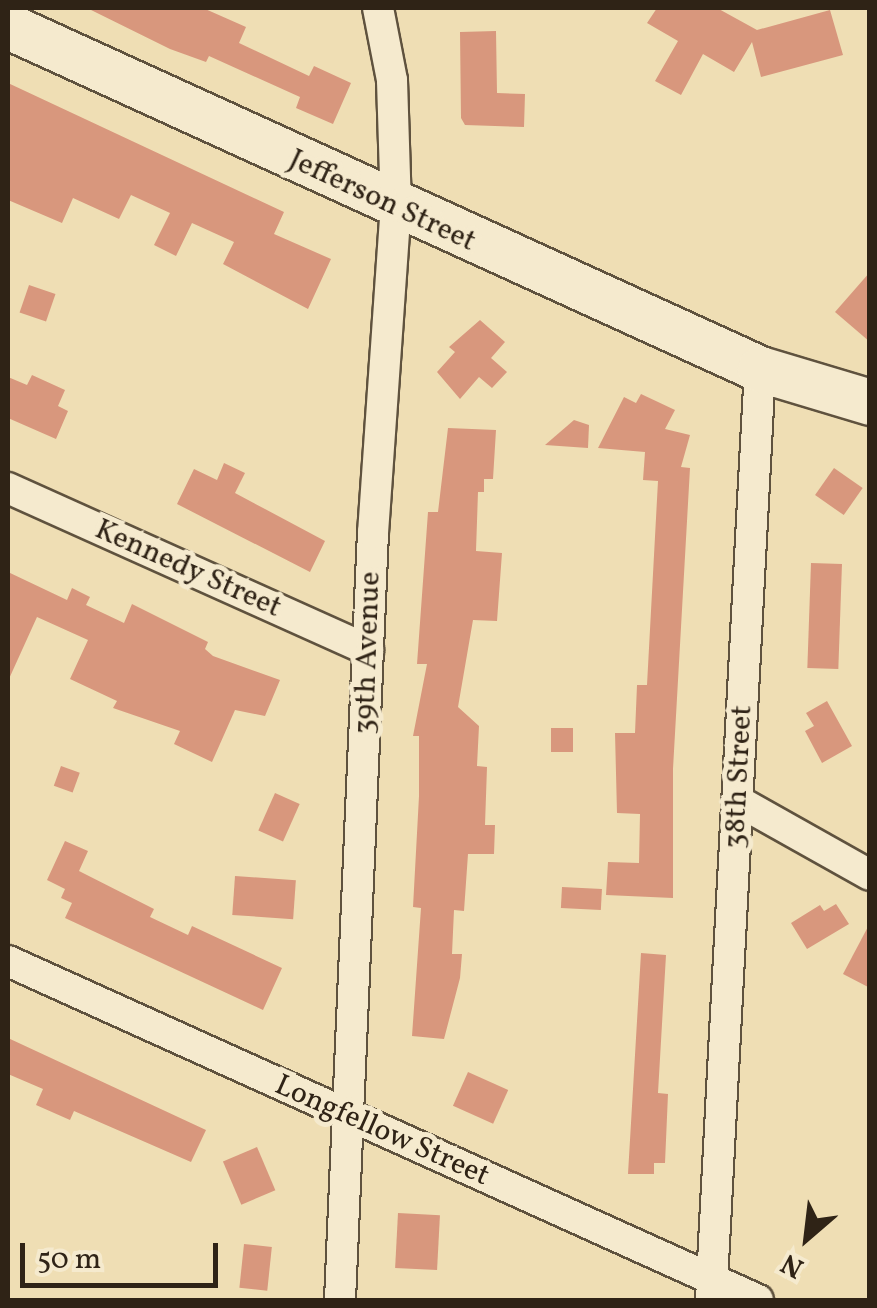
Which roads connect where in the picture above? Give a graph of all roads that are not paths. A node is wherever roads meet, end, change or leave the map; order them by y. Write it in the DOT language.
graph roads {
  1 [pos="378,8"];
  2 [pos="8,26"];
  3 [pos="396,208"];
  4 [pos="760,369"];
  5 [pos="870,402"];
  6 [pos="8,488"];
  7 [pos="368,650"];
  8 [pos="738,801"];
  9 [pos="870,875"];
  10 [pos="8,961"];
  11 [pos="350,1118"];
  12 [pos="712,1290"];
  13 [pos="340,1300"];
  14 [pos="758,1300"];
  1 -- 3 [label="street, 39th Avenue"];
  2 -- 3 [label="street, Jefferson Street"];
  3 -- 4 [label="street, Jefferson Street"];
  3 -- 7 [label="street, 39th Avenue"];
  4 -- 5 [label="street"];
  4 -- 8 [label="street, 38th Street"];
  6 -- 7 [label="street, Kennedy Street"];
  7 -- 11 [label="street, 39th Avenue"];
  8 -- 9 [label="street"];
  8 -- 12 [label="street, 38th Street"];
  10 -- 11 [label="street, Longfellow Street"];
  11 -- 12 [label="street, Longfellow Street"];
  11 -- 13 [label="street, 39th Avenue"];
  12 -- 14 [label="street, Longfellow Street"];
}
